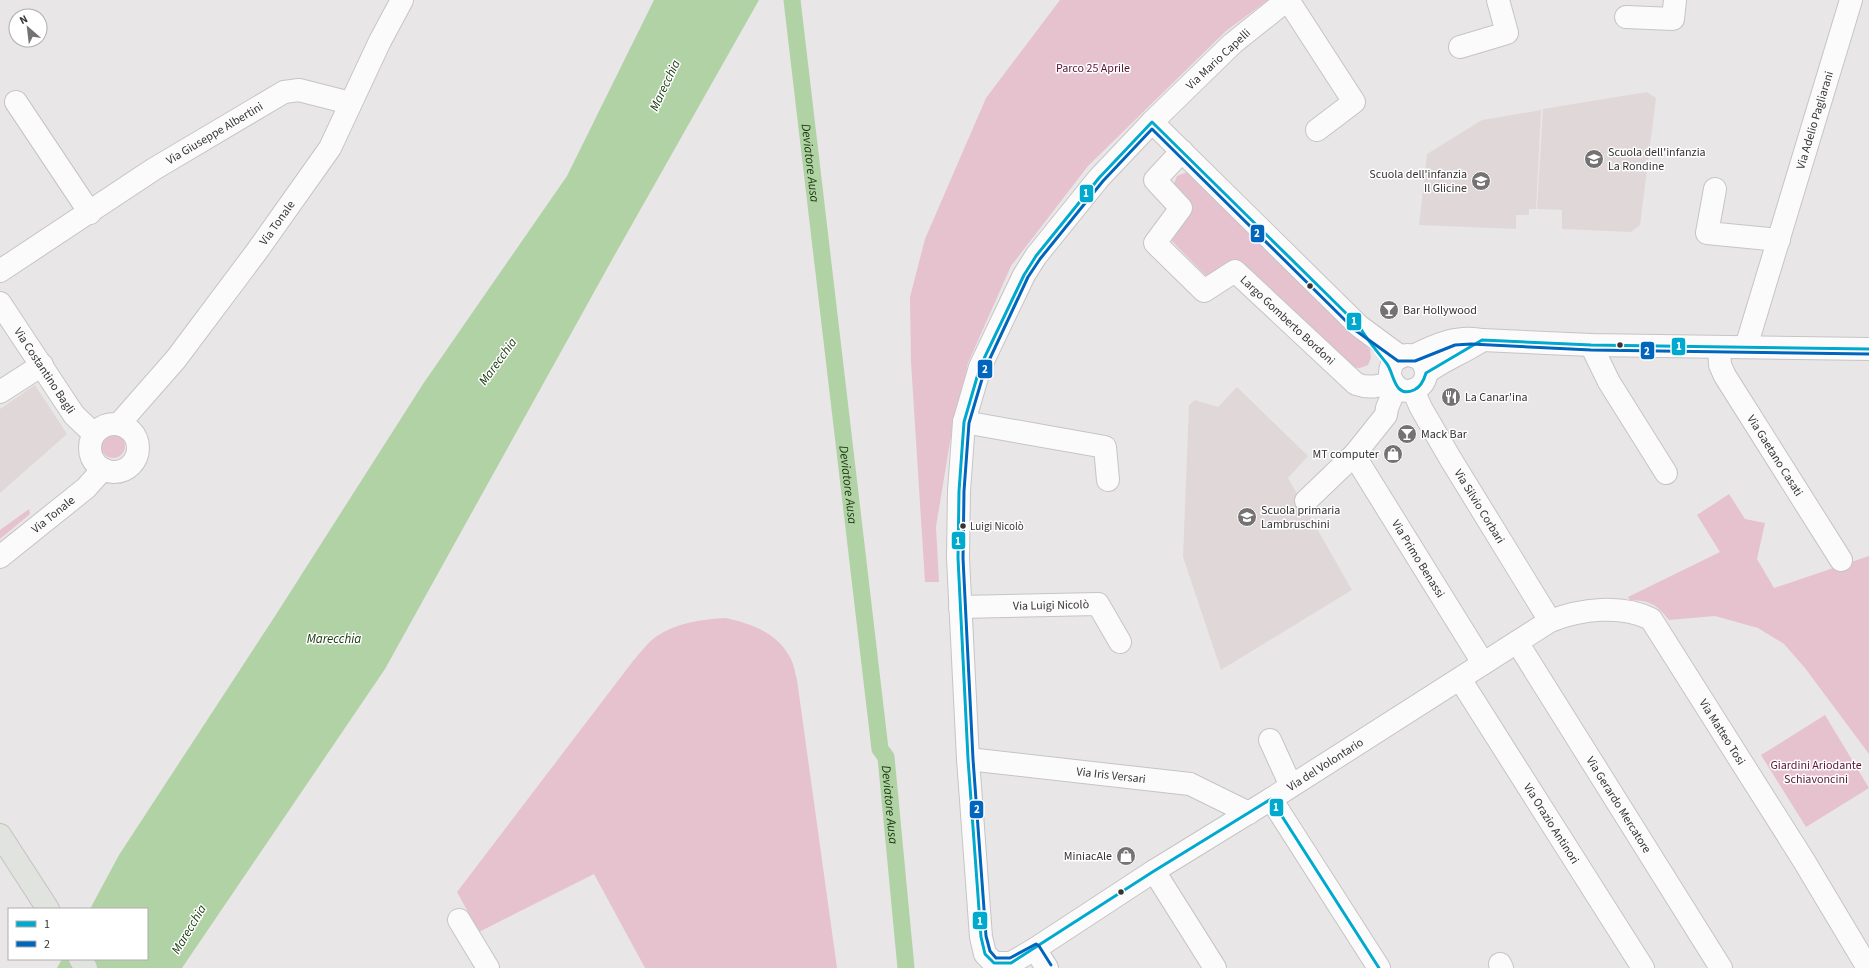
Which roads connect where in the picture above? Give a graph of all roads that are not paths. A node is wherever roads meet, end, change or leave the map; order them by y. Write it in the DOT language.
graph roads {
  1 [pos="402,0"];
  2 [pos="1288,0"];
  3 [pos="1498,0"];
  4 [pos="1675,0"];
  5 [pos="1852,0"];
  6 [pos="1626,17"];
  7 [pos="1460,47"];
  8 [pos="16,102"];
  9 [pos="350,103"];
  10 [pos="1152,122"];
  11 [pos="1318,130"];
  12 [pos="1182,151"];
  13 [pos="1715,189"];
  14 [pos="90,213"];
  15 [pos="1779,240"];
  16 [pos="0,271"];
  17 [pos="0,303"];
  18 [pos="1482,340"];
  19 [pos="1591,345"];
  20 [pos="1719,347"];
  21 [pos="1746,347"];
  22 [pos="1868,348"];
  23 [pos="42,365"];
  24 [pos="1402,376"];
  25 [pos="0,392"];
  26 [pos="964,422"];
  27 [pos="119,424"];
  28 [pos="94,434"];
  29 [pos="1354,455"];
  30 [pos="103,470"];
  31 [pos="1666,473"];
  32 [pos="1108,480"];
  33 [pos="1306,501"];
  34 [pos="0,557"];
  35 [pos="1841,560"];
  36 [pos="960,607"];
  37 [pos="1550,621"];
  38 [pos="1120,642"];
  39 [pos="1517,642"];
  40 [pos="1483,663"];
  41 [pos="1460,679"];
  42 [pos="1270,740"];
  43 [pos="968,759"];
  44 [pos="1291,786"];
  45 [pos="1271,799"];
  46 [pos="1248,812"];
  47 [pos="0,835"];
  48 [pos="1154,871"];
  49 [pos="47,908"];
  50 [pos="459,920"];
  51 [pos="1035,949"];
  52 [pos="488,968"];
  53 [pos="1047,968"];
  54 [pos="1215,968"];
  55 [pos="1379,968"];
  56 [pos="1643,968"];
  57 [pos="1721,968"];
  58 [pos="1868,968"];
  1 -- 9 [label="street, Via Tonale"];
  2 -- 10 [label="street, Via Mario Capelli"];
  2 -- 11 [label="street, Via Mario Capelli"];
  3 -- 7 [label="street"];
  4 -- 6 [label="street"];
  5 -- 15 [label="street, Via Adelio Pagliarani"];
  8 -- 14 [label="street"];
  9 -- 14 [label="street, Via Giuseppe Albertini"];
  9 -- 27 [label="street, Via Tonale"];
  10 -- 12 [label="street"];
  10 -- 26 [label="street"];
  12 -- 24 [label="street"];
  12 -- 24 [label="street, Largo Gomberto Bordoni"];
  13 -- 15 [label="street"];
  14 -- 16 [label="street, Via Giuseppe Albertini"];
  15 -- 21 [label="street, Via Adelio Pagliarani"];
  17 -- 23 [label="street, Via Costantino Bagli"];
  18 -- 19 [label="street"];
  18 -- 24 [label="street"];
  18 -- 24 [label="street"];
  19 -- 20 [label="street"];
  19 -- 31 [label="street"];
  20 -- 21 [label="street"];
  20 -- 35 [label="street, Via Gaetano Casati"];
  21 -- 22 [label="street"];
  23 -- 25 [label="street"];
  23 -- 28 [label="street, Via Costantino Bagli"];
  24 -- 29 [label="street"];
  24 -- 37 [label="street, Via Silvio Corbari"];
  26 -- 32 [label="street"];
  26 -- 36 [label="street"];
  27 -- 28 [label="street"];
  27 -- 30 [label="street"];
  28 -- 30 [label="street"];
  29 -- 33 [label="street"];
  29 -- 40 [label="street, Via Primo Benassi"];
  30 -- 34 [label="street, Via Tonale"];
  36 -- 38 [label="street, Via Luigi Nicolò"];
  36 -- 43 [label="street"];
  37 -- 39 [label="street, Via Matteo Tosi"];
  37 -- 58 [label="street, Via Matteo Tosi"];
  39 -- 40 [label="street, Via del Volontario"];
  39 -- 57 [label="street, Via Gerardo Mercatore"];
  40 -- 41 [label="street, Via del Volontario"];
  41 -- 44 [label="street, Via del Volontario"];
  41 -- 56 [label="street, Via Orazio Antinori"];
  42 -- 44 [label="street"];
  43 -- 46 [label="street, Via Iris Versari"];
  43 -- 51 [label="street, Via del Volontario"];
  44 -- 45 [label="street, Via del Volontario"];
  45 -- 46 [label="street, Via del Volontario"];
  45 -- 55 [label="street"];
  46 -- 48 [label="street, Via del Volontario"];
  47 -- 49 [label="main road"];
  48 -- 51 [label="street, Via del Volontario"];
  48 -- 54 [label="street"];
  50 -- 52 [label="street"];
  51 -- 53 [label="street"];
}
